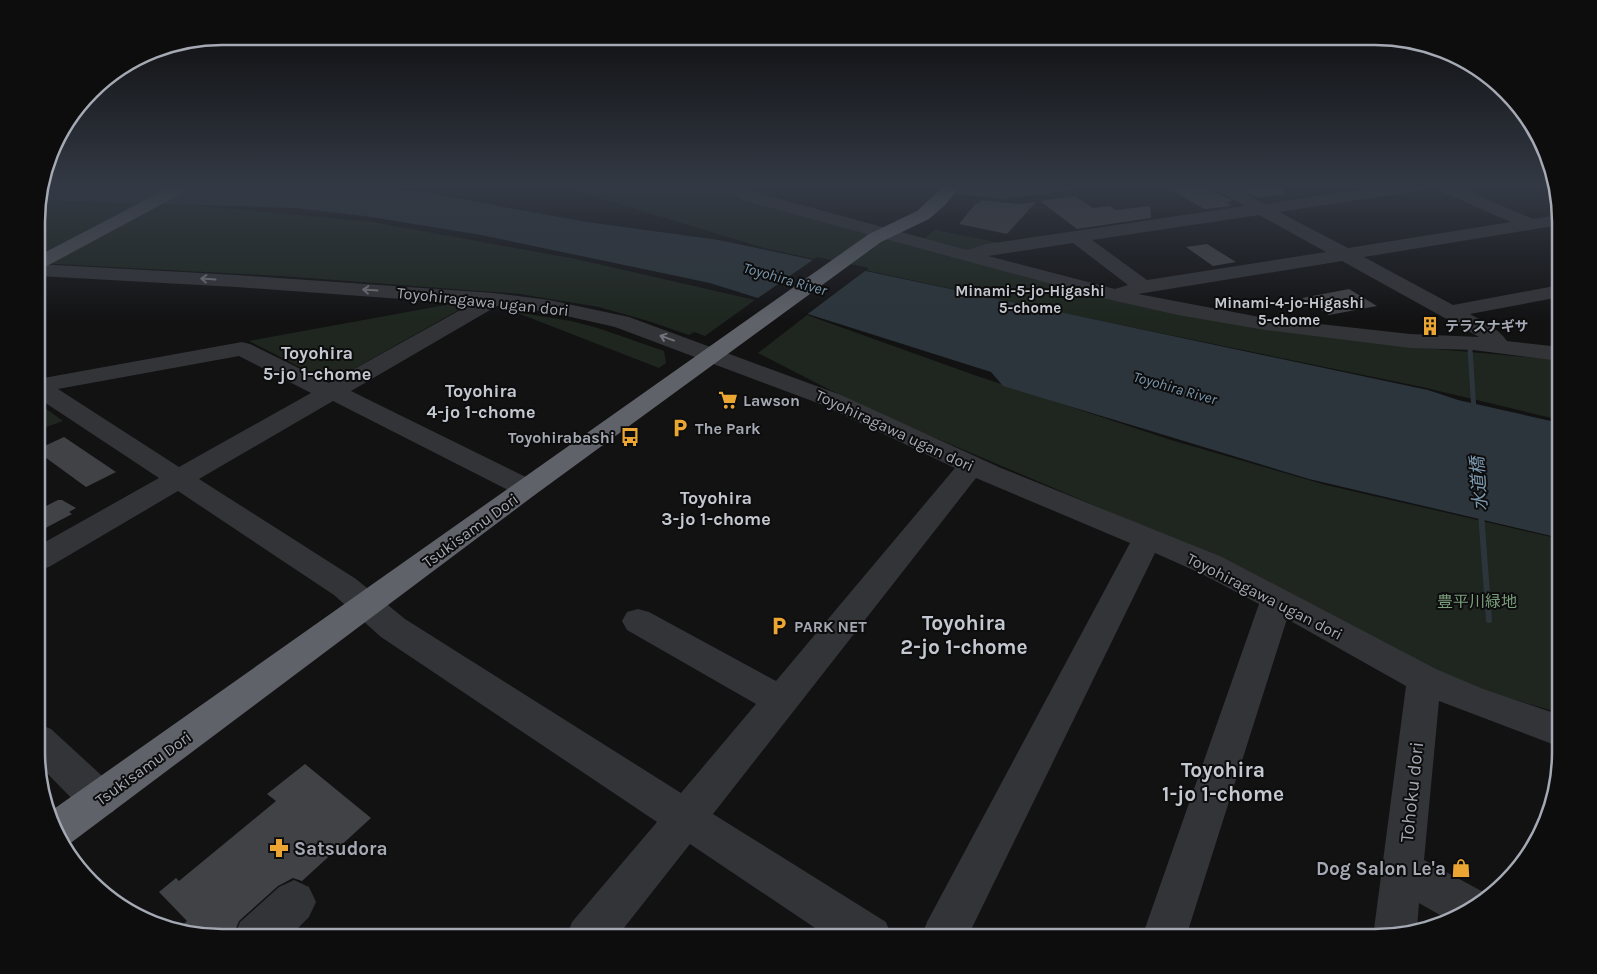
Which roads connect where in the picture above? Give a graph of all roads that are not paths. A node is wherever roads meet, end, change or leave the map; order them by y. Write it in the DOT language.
graph roads {
  1 [pos="100,230"];
  2 [pos="867,230"];
  3 [pos="883,230"];
  4 [pos="890,230"];
  5 [pos="1120,230"];
  6 [pos="1301,230"];
  7 [pos="1492,230"];
  8 [pos="879,235"];
  9 [pos="1077,237"];
  10 [pos="1346,255"];
  11 [pos="967,256"];
  12 [pos="45,259"];
  13 [pos="45,270"];
  14 [pos="1143,287"];
  15 [pos="1552,293"];
  16 [pos="1114,295"];
  17 [pos="494,299"];
  18 [pos="1453,314"];
  19 [pos="1501,347"];
  20 [pos="719,350"];
  21 [pos="1552,353"];
  22 [pos="45,386"];
  23 [pos="45,392"];
  24 [pos="332,392"];
  25 [pos="972,465"];
  26 [pos="178,480"];
  27 [pos="526,488"];
  28 [pos="1147,539"];
  29 [pos="45,555"];
  30 [pos="1276,599"];
  31 [pos="367,605"];
  32 [pos="638,621"];
  33 [pos="1424,679"];
  34 [pos="779,700"];
  35 [pos="1552,729"];
  36 [pos="45,747"];
  37 [pos="99,799"];
  38 [pos="685,818"];
  39 [pos="61,827"];
  40 [pos="1402,871"];
  41 [pos="294,902"];
  42 [pos="1464,905"];
  43 [pos="1395,928"];
  44 [pos="266,929"];
  45 [pos="595,929"];
  46 [pos="856,929"];
  47 [pos="948,929"];
  48 [pos="1167,929"];
  1 -- 12 [label="main road"];
  2 -- 8 [label="street"];
  3 -- 8 [label="highway, Tsukisamu Dori"];
  4 -- 8 [label="highway, Tsukisamu Dori"];
  5 -- 9 [label="street"];
  6 -- 10 [label="street"];
  7 -- 10 [label="street"];
  8 -- 11 [label="street"];
  8 -- 20 [label="highway, Tsukisamu Dori"];
  9 -- 11 [label="street"];
  9 -- 14 [label="street"];
  10 -- 14 [label="street"];
  10 -- 18 [label="street"];
  11 -- 16 [label="street"];
  17 -- 13 [label="street, Toyohiragawa ugan dori, one-way"];
  14 -- 16 [label="street"];
  15 -- 18 [label="street"];
  16 -- 19 [label="street"];
  20 -- 17 [label="street, Toyohiragawa ugan dori, one-way"];
  17 -- 24 [label="street"];
  18 -- 19 [label="street"];
  19 -- 21 [label="street"];
  20 -- 25 [label="street, Toyohiragawa ugan dori"];
  20 -- 27 [label="highway, Tsukisamu Dori"];
  22 -- 24 [label="street"];
  23 -- 26 [label="street"];
  24 -- 26 [label="street"];
  24 -- 27 [label="street"];
  25 -- 28 [label="street, Toyohiragawa ugan dori"];
  25 -- 34 [label="street"];
  26 -- 29 [label="street"];
  26 -- 31 [label="street"];
  27 -- 31 [label="highway, Tsukisamu Dori"];
  28 -- 30 [label="street, Toyohiragawa ugan dori"];
  28 -- 47 [label="street"];
  30 -- 33 [label="street, Toyohiragawa ugan dori"];
  30 -- 48 [label="street"];
  31 -- 37 [label="highway, Tsukisamu Dori"];
  31 -- 38 [label="street"];
  32 -- 34 [label="street"];
  33 -- 35 [label="street, Toyohiragawa ugan dori"];
  33 -- 40 [label="street, Tohoku dori"];
  34 -- 38 [label="street"];
  36 -- 37 [label="street"];
  37 -- 39 [label="highway, Tsukisamu Dori"];
  38 -- 45 [label="street"];
  38 -- 46 [label="street"];
  40 -- 42 [label="street"];
  40 -- 43 [label="street, Tohoku dori"];
  41 -- 44 [label="street"];
}
